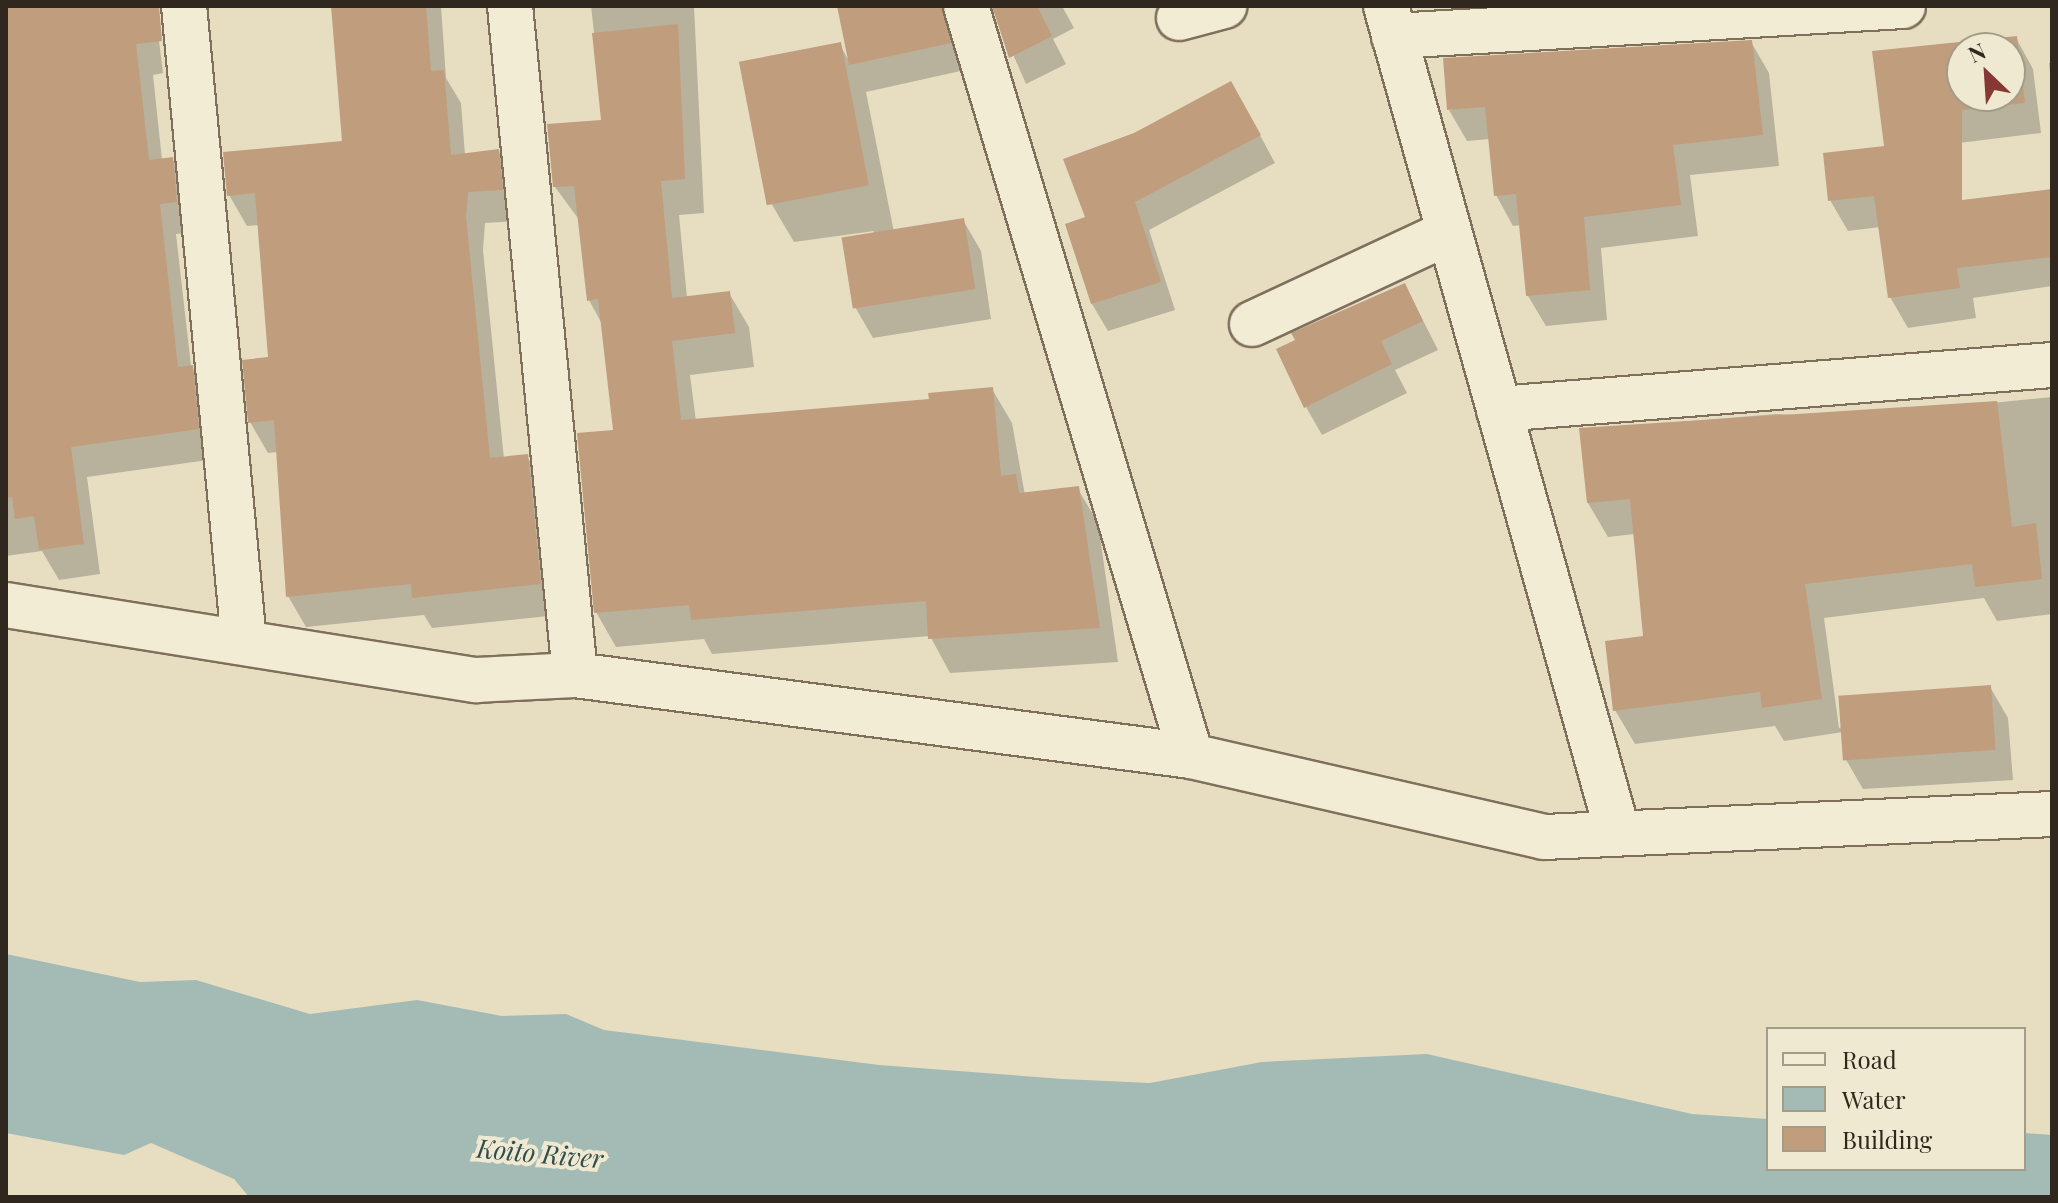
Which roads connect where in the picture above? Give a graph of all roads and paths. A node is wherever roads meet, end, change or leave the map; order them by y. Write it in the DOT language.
graph roads {
  1 [pos="184,6"];
  2 [pos="510,6"];
  3 [pos="966,6"];
  4 [pos="1224,6"];
  5 [pos="1903,6"];
  6 [pos="1179,18"];
  7 [pos="1390,21"];
  8 [pos="1449,232"];
  9 [pos="1252,324"];
  10 [pos="2052,365"];
  11 [pos="1499,409"];
  12 [pos="6,605"];
  13 [pos="244,642"];
  14 [pos="575,675"];
  15 [pos="1191,756"];
  16 [pos="2052,814"];
  17 [pos="1617,830"];
  1 -- 13 [label="street"];
  2 -- 14 [label="street"];
  3 -- 15 [label="street"];
  4 -- 6 [label="street"];
  5 -- 7 [label="street"];
  7 -- 8 [label="street"];
  8 -- 9 [label="street"];
  8 -- 11 [label="street"];
  10 -- 11 [label="street"];
  11 -- 17 [label="street"];
  12 -- 13 [label="street"];
  13 -- 14 [label="street"];
  14 -- 15 [label="street"];
  15 -- 17 [label="street"];
  16 -- 17 [label="street"];
}
